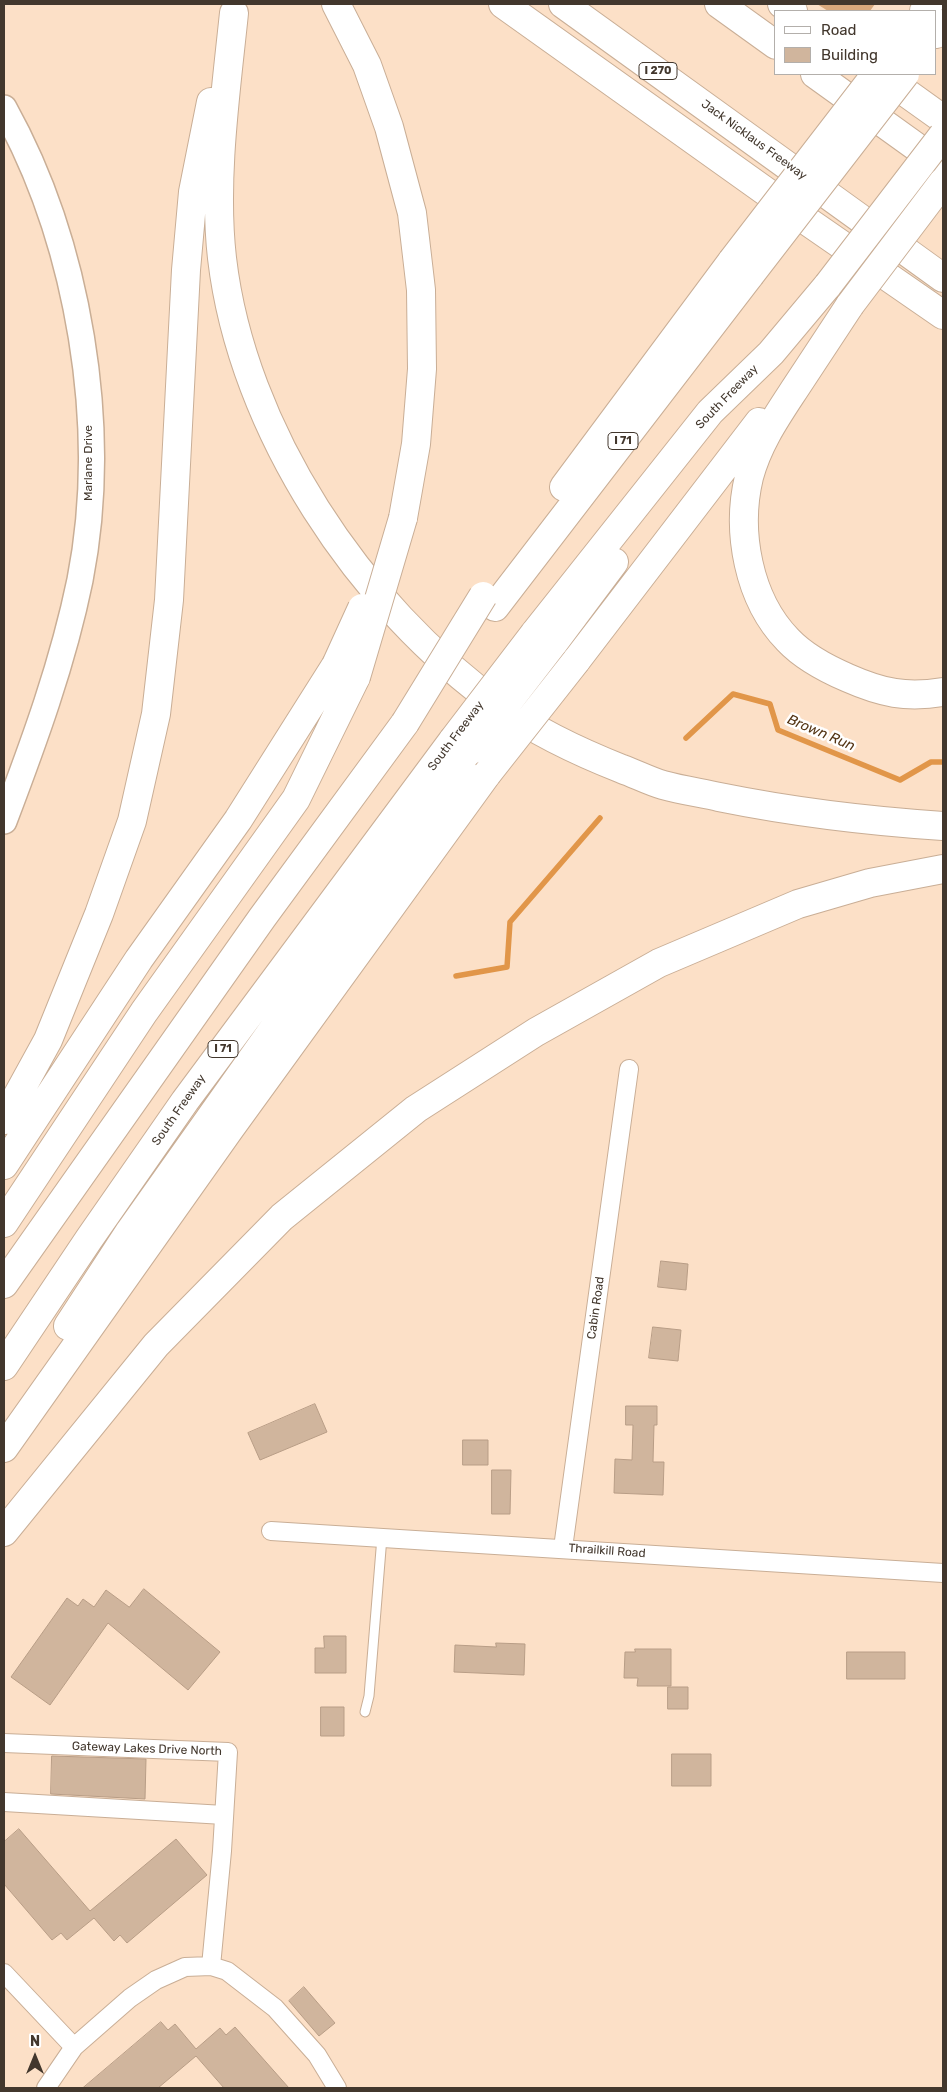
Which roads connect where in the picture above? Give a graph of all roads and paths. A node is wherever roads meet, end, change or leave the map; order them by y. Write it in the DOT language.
graph roads {
  1 [pos="336,4"];
  2 [pos="502,4"];
  3 [pos="563,4"];
  4 [pos="719,4"];
  5 [pos="235,9"];
  6 [pos="774,44"];
  7 [pos="816,75"];
  8 [pos="875,75"];
  9 [pos="881,75"];
  10 [pos="904,75"];
  11 [pos="4,108"];
  12 [pos="943,119"];
  13 [pos="943,135"];
  14 [pos="943,166"];
  15 [pos="943,182"];
  16 [pos="741,268"];
  17 [pos="943,278"];
  18 [pos="850,305"];
  19 [pos="943,315"];
  20 [pos="346,671"];
  21 [pos="943,692"];
  22 [pos="462,745"];
  23 [pos="4,821"];
  24 [pos="943,826"];
  25 [pos="943,869"];
  26 [pos="629,1069"];
  27 [pos="4,1120"];
  28 [pos="4,1165"];
  29 [pos="4,1224"];
  30 [pos="4,1284"];
  31 [pos="4,1366"];
  32 [pos="4,1426"];
  33 [pos="4,1448"];
  34 [pos="271,1531"];
  35 [pos="4,1532"];
  36 [pos="382,1537"];
  37 [pos="562,1548"];
  38 [pos="943,1573"];
  39 [pos="365,1712"];
  40 [pos="4,1743"];
  41 [pos="4,1802"];
  42 [pos="224,1815"];
  43 [pos="210,1966"];
  44 [pos="4,1973"];
  45 [pos="74,2047"];
  46 [pos="46,2088"];
  47 [pos="337,2088"];
  1 -- 20 [label="highway, bridge"];
  2 -- 19 [label="highway"];
  3 -- 17 [label="highway, Jack Nicklaus Freeway / I 270"];
  4 -- 6 [label="highway"];
  5 -- 24 [label="highway"];
  5 -- 27 [label="highway"];
  7 -- 14 [label="highway"];
  8 -- 16 [label="highway, bridge"];
  9 -- 12 [label="highway"];
  10 -- 16 [label="highway, I 71, bridge"];
  11 -- 23 [label="street, Marlane Drive"];
  13 -- 22 [label="highway, South Freeway / I 71, bridge"];
  15 -- 18 [label="highway, bridge"];
  16 -- 30 [label="highway, I 71, bridge"];
  18 -- 21 [label="highway"];
  18 -- 33 [label="highway, bridge"];
  20 -- 28 [label="highway"];
  20 -- 29 [label="highway"];
  22 -- 31 [label="highway, South Freeway / I 71"];
  22 -- 32 [label="highway"];
  25 -- 35 [label="highway"];
  26 -- 37 [label="street, Cabin Road"];
  34 -- 36 [label="street, Thrailkill Road"];
  36 -- 37 [label="street, Thrailkill Road"];
  36 -- 39 [label="lane"];
  37 -- 38 [label="street, Thrailkill Road"];
  40 -- 42 [label="street, Gateway Lakes Drive North"];
  41 -- 42 [label="street"];
  42 -- 43 [label="street, Gateway Lakes Drive North"];
  43 -- 45 [label="street"];
  43 -- 47 [label="street"];
  44 -- 45 [label="street"];
  45 -- 46 [label="street"];
}
